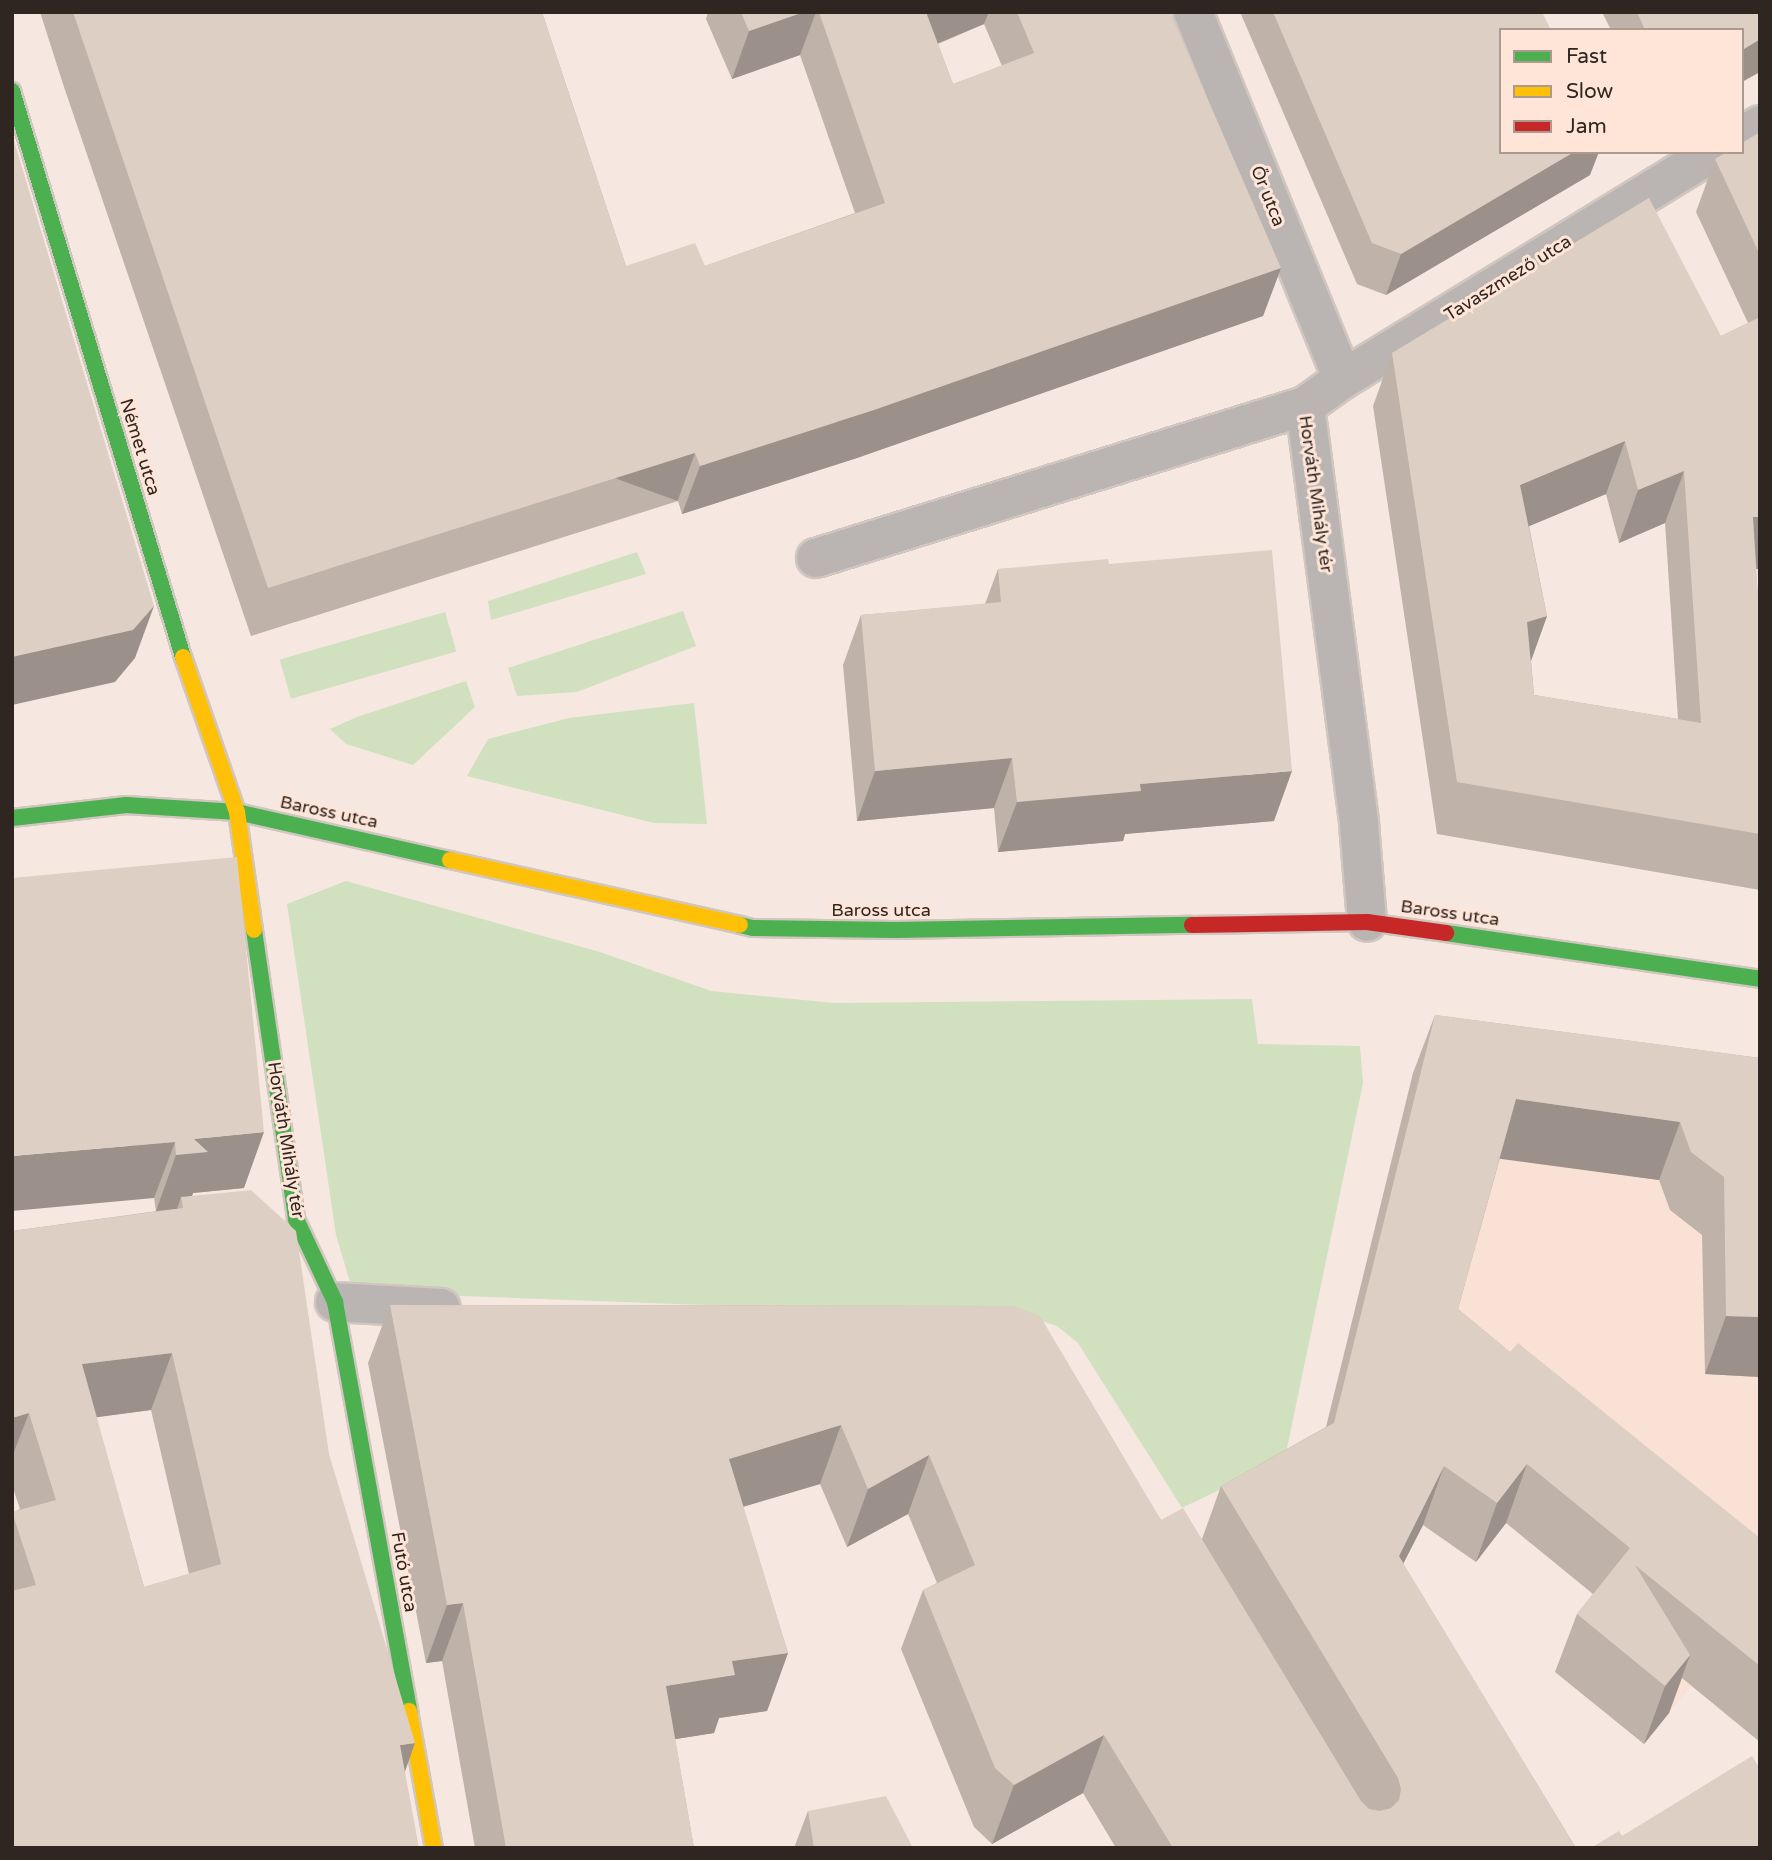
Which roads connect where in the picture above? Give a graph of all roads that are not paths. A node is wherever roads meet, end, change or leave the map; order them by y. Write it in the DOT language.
graph roads {
  1 [pos="1193,12"];
  2 [pos="12,91"];
  3 [pos="1760,125"];
  4 [pos="1744,134"];
  5 [pos="1711,154"];
  6 [pos="1343,379"];
  7 [pos="1304,406"];
  8 [pos="817,558"];
  9 [pos="237,812"];
  10 [pos="12,818"];
  11 [pos="1367,922"];
  12 [pos="1760,979"];
  13 [pos="296,1219"];
  14 [pos="256,1223"];
  15 [pos="335,1302"];
  16 [pos="482,1310"];
  17 [pos="434,1848"];
  1 -- 6 [label="street, Őr utca"];
  2 -- 9 [label="street, Német utca"];
  3 -- 4 [label="street"];
  5 -- 6 [label="street, Tavaszmező utca"];
  6 -- 7 [label="street, Tavaszmező utca"];
  7 -- 8 [label="street, Horváth Mihály tér"];
  7 -- 11 [label="street, Horváth Mihály tér"];
  9 -- 10 [label="street, Baross utca"];
  9 -- 11 [label="street, Baross utca"];
  9 -- 13 [label="street, Horváth Mihály tér"];
  11 -- 12 [label="street, Baross utca"];
  13 -- 14 [label="street"];
  13 -- 15 [label="street, Horváth Mihály tér"];
  15 -- 16 [label="street"];
  15 -- 17 [label="street, Futó utca"];
}
